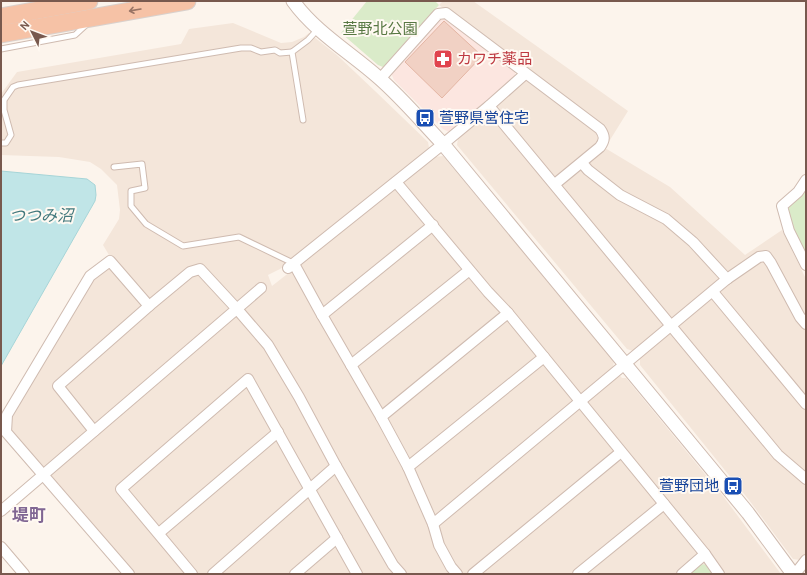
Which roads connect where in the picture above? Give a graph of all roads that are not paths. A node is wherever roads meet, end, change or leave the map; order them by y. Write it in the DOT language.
graph roads {
  1 [pos="89,1"];
  2 [pos="187,1"];
  3 [pos="293,1"];
  4 [pos="1,17"];
  5 [pos="94,18"];
  6 [pos="319,29"];
  7 [pos="1,34"];
  8 [pos="1,49"];
  9 [pos="292,52"];
  10 [pos="525,74"];
  11 [pos="380,79"];
  12 [pos="489,106"];
  13 [pos="3,112"];
  14 [pos="303,120"];
  15 [pos="1,143"];
  16 [pos="443,144"];
  17 [pos="582,163"];
  18 [pos="114,167"];
  19 [pos="806,180"];
  20 [pos="396,182"];
  21 [pos="555,184"];
  22 [pos="433,225"];
  23 [pos="806,265"];
  24 [pos="291,266"];
  25 [pos="467,272"];
  26 [pos="728,279"];
  27 [pos="261,288"];
  28 [pos="713,292"];
  29 [pos="149,306"];
  30 [pos="237,309"];
  31 [pos="508,313"];
  32 [pos="322,315"];
  33 [pos="806,324"];
  34 [pos="672,326"];
  35 [pos="544,357"];
  36 [pos="351,365"];
  37 [pos="625,365"];
  38 [pos="580,402"];
  39 [pos="806,404"];
  40 [pos="381,418"];
  41 [pos="94,431"];
  42 [pos="278,432"];
  43 [pos="622,452"];
  44 [pos="336,466"];
  45 [pos="408,467"];
  46 [pos="43,476"];
  47 [pos="806,480"];
  48 [pos="310,489"];
  49 [pos="664,504"];
  50 [pos="1,511"];
  51 [pos="433,524"];
  52 [pos="159,533"];
  53 [pos="337,538"];
  54 [pos="1,547"];
  55 [pos="705,554"];
  56 [pos="806,560"];
  57 [pos="24,574"];
  58 [pos="129,574"];
  59 [pos="192,574"];
  60 [pos="213,574"];
  61 [pos="295,574"];
  62 [pos="357,574"];
  63 [pos="400,574"];
  64 [pos="457,574"];
  65 [pos="473,574"];
  66 [pos="578,574"];
  67 [pos="682,574"];
  68 [pos="718,574"];
  69 [pos="794,574"];
  1 -- 4 [label="highway"];
  2 -- 5 [label="highway, one-way"];
  3 -- 6 [label="street"];
  5 -- 7 [label="highway"];
  5 -- 8 [label="lane"];
  6 -- 9 [label="lane"];
  6 -- 11 [label="street"];
  9 -- 13 [label="lane"];
  9 -- 14 [label="lane"];
  10 -- 11 [label="street"];
  10 -- 12 [label="street"];
  10 -- 17 [label="street"];
  11 -- 16 [label="street"];
  12 -- 16 [label="street"];
  12 -- 21 [label="street"];
  13 -- 15 [label="lane"];
  16 -- 20 [label="street"];
  16 -- 37 [label="street"];
  17 -- 21 [label="street"];
  17 -- 26 [label="street"];
  18 -- 24 [label="lane"];
  19 -- 23 [label="street"];
  20 -- 22 [label="street"];
  20 -- 24 [label="street"];
  21 -- 34 [label="street"];
  22 -- 31 [label="street"];
  22 -- 32 [label="street"];
  24 -- 32 [label="street"];
  25 -- 36 [label="street"];
  26 -- 28 [label="street"];
  26 -- 33 [label="street"];
  27 -- 30 [label="street"];
  28 -- 34 [label="street"];
  28 -- 39 [label="street"];
  29 -- 30 [label="street"];
  29 -- 41 [label="street"];
  29 -- 46 [label="street"];
  30 -- 41 [label="street"];
  30 -- 44 [label="street"];
  31 -- 35 [label="street"];
  31 -- 40 [label="street"];
  32 -- 36 [label="street"];
  34 -- 37 [label="street"];
  34 -- 47 [label="street"];
  35 -- 38 [label="street"];
  35 -- 45 [label="street"];
  36 -- 40 [label="street"];
  37 -- 38 [label="street"];
  37 -- 69 [label="street"];
  38 -- 43 [label="street"];
  38 -- 51 [label="street"];
  40 -- 45 [label="street"];
  41 -- 46 [label="street"];
  42 -- 48 [label="street"];
  42 -- 52 [label="street"];
  42 -- 52 [label="street"];
  43 -- 49 [label="street"];
  43 -- 65 [label="street"];
  44 -- 48 [label="street"];
  44 -- 63 [label="street"];
  45 -- 51 [label="street"];
  46 -- 50 [label="street"];
  46 -- 58 [label="street"];
  48 -- 53 [label="street"];
  48 -- 60 [label="street"];
  49 -- 55 [label="street"];
  49 -- 66 [label="street"];
  51 -- 64 [label="street"];
  52 -- 59 [label="street"];
  53 -- 61 [label="street"];
  53 -- 62 [label="street"];
  54 -- 57 [label="street"];
  55 -- 67 [label="street"];
  55 -- 68 [label="street"];
  56 -- 69 [label="street"];
}
